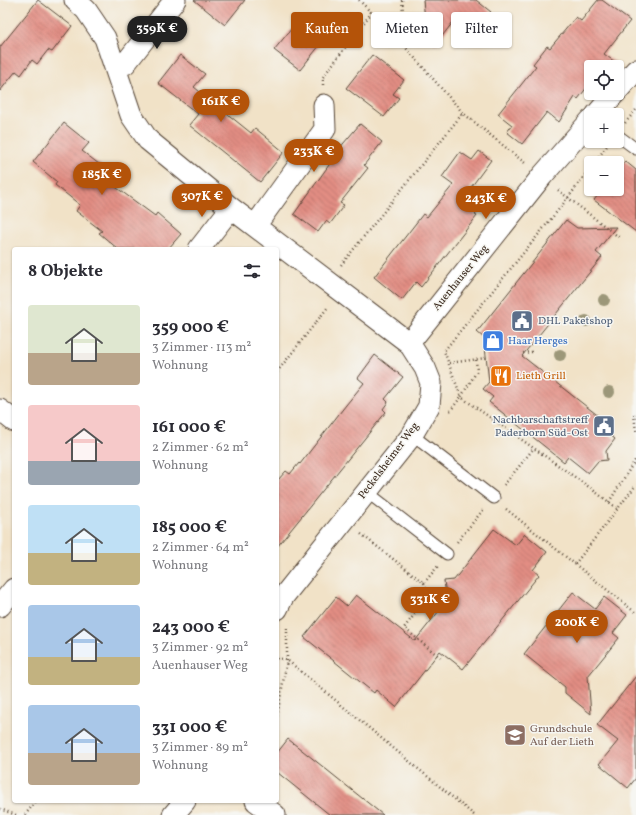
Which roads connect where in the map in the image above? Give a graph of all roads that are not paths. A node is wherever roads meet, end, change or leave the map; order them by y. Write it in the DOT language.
graph roads {
  1 [pos="75,0"];
  2 [pos="175,0"];
  3 [pos="115,67"];
  4 [pos="636,70"];
  5 [pos="624,83"];
  6 [pos="609,100"];
  7 [pos="324,105"];
  8 [pos="602,108"];
  9 [pos="584,128"];
  10 [pos="624,140"];
  11 [pos="636,149"];
  12 [pos="231,208"];
  13 [pos="255,226"];
  14 [pos="201,247"];
  15 [pos="409,343"];
  16 [pos="0,410"];
  17 [pos="12,419"];
  18 [pos="412,435"];
  19 [pos="367,492"];
  20 [pos="494,498"];
  21 [pos="447,554"];
  22 [pos="12,591"];
  23 [pos="0,606"];
  24 [pos="282,618"];
  25 [pos="183,803"];
  26 [pos="259,803"];
  27 [pos="173,815"];
  28 [pos="274,815"];
  1 -- 3 [label="street, Peckelsheimer Weg"];
  2 -- 3 [label="street"];
  3 -- 12 [label="street, Peckelsheimer Weg"];
  4 -- 5 [label="street"];
  6 -- 8 [label="street"];
  7 -- 13 [label="street"];
  9 -- 15 [label="street, Auenhauser Weg"];
  10 -- 11 [label="lane"];
  12 -- 13 [label="street, Peckelsheimer Weg"];
  12 -- 14 [label="street"];
  13 -- 15 [label="street, Peckelsheimer Weg"];
  15 -- 18 [label="street, Peckelsheimer Weg"];
  16 -- 17 [label="street"];
  18 -- 19 [label="street, Peckelsheimer Weg"];
  18 -- 20 [label="lane"];
  19 -- 21 [label="lane"];
  19 -- 24 [label="street, Peckelsheimer Weg"];
  22 -- 23 [label="street"];
  25 -- 27 [label="street"];
  26 -- 28 [label="street"];
}
